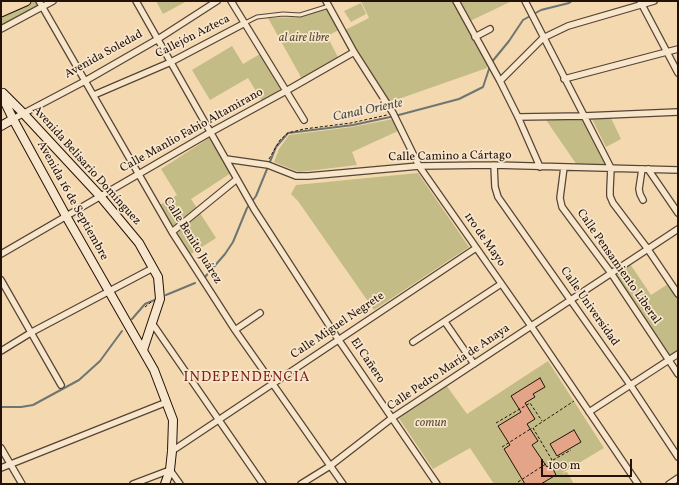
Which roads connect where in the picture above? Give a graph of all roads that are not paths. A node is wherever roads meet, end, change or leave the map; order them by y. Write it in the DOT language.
graph roads {
  1 [pos="8,1"];
  2 [pos="26,1"];
  3 [pos="38,1"];
  4 [pos="53,1"];
  5 [pos="136,1"];
  6 [pos="217,1"];
  7 [pos="231,1"];
  8 [pos="456,1"];
  9 [pos="525,1"];
  10 [pos="654,1"];
  11 [pos="641,3"];
  12 [pos="1,4"];
  13 [pos="327,4"];
  14 [pos="42,7"];
  15 [pos="1,12"];
  16 [pos="245,23"];
  17 [pos="490,28"];
  18 [pos="1,29"];
  19 [pos="476,37"];
  20 [pos="543,38"];
  21 [pos="158,39"];
  22 [pos="678,49"];
  23 [pos="354,52"];
  24 [pos="667,52"];
  25 [pos="171,62"];
  26 [pos="678,73"];
  27 [pos="564,79"];
  28 [pos="85,81"];
  29 [pos="500,81"];
  30 [pos="286,91"];
  31 [pos="1,93"];
  32 [pos="94,95"];
  33 [pos="678,112"];
  34 [pos="23,113"];
  35 [pos="584,116"];
  36 [pos="518,117"];
  37 [pos="13,119"];
  38 [pos="304,120"];
  39 [pos="1,126"];
  40 [pos="211,132"];
  41 [pos="226,159"];
  42 [pos="419,166"];
  43 [pos="494,166"];
  44 [pos="540,167"];
  45 [pos="564,167"];
  46 [pos="611,168"];
  47 [pos="645,169"];
  48 [pos="678,170"];
  49 [pos="138,174"];
  50 [pos="237,179"];
  51 [pos="100,196"];
  52 [pos="643,200"];
  53 [pos="678,213"];
  54 [pos="66,216"];
  55 [pos="678,229"];
  56 [pos="172,232"];
  57 [pos="476,248"];
  58 [pos="647,248"];
  59 [pos="1,254"];
  60 [pos="153,268"];
  61 [pos="611,273"];
  62 [pos="1,280"];
  63 [pos="501,284"];
  64 [pos="110,292"];
  65 [pos="678,294"];
  66 [pos="571,300"];
  67 [pos="260,313"];
  68 [pos="445,322"];
  69 [pos="152,324"];
  70 [pos="531,326"];
  71 [pos="235,330"];
  72 [pos="32,332"];
  73 [pos="338,339"];
  74 [pos="413,342"];
  75 [pos="143,350"];
  76 [pos="1,351"];
  77 [pos="678,354"];
  78 [pos="669,360"];
  79 [pos="474,364"];
  80 [pos="678,374"];
  81 [pos="61,384"];
  82 [pos="272,384"];
  83 [pos="630,386"];
  84 [pos="167,402"];
  85 [pos="589,412"];
  86 [pos="392,418"];
  87 [pos="219,420"];
  88 [pos="1,448"];
  89 [pos="172,451"];
  90 [pos="678,457"];
  91 [pos="10,464"];
  92 [pos="330,466"];
  93 [pos="1,468"];
  94 [pos="170,470"];
  95 [pos="678,478"];
  96 [pos="22,484"];
  97 [pos="133,484"];
  98 [pos="165,484"];
  99 [pos="180,484"];
  100 [pos="263,484"];
  101 [pos="301,484"];
  102 [pos="343,484"];
  103 [pos="437,484"];
  104 [pos="638,484"];
  105 [pos="669,484"];
  1 -- 12 [label="main road"];
  2 -- 15 [label="main road"];
  3 -- 14 [label="street, Calle Benito Juárez"];
  4 -- 14 [label="street"];
  5 -- 21 [label="street"];
  6 -- 21 [label="street, Avenida Soledad"];
  7 -- 16 [label="street"];
  8 -- 19 [label="street"];
  9 -- 20 [label="street"];
  10 -- 11 [label="street"];
  11 -- 20 [label="street"];
  11 -- 24 [label="street"];
  13 -- 16 [label="lane, Callejón Azteca"];
  13 -- 23 [label="street, 1ro de Mayo"];
  14 -- 18 [label="street"];
  14 -- 28 [label="street, Calle Benito Juárez"];
  16 -- 25 [label="street, Callejón Azteca"];
  16 -- 30 [label="street"];
  17 -- 19 [label="street"];
  19 -- 29 [label="street"];
  20 -- 27 [label="street"];
  20 -- 29 [label="street"];
  21 -- 25 [label="street"];
  21 -- 28 [label="street, Avenida Soledad"];
  22 -- 24 [label="street"];
  23 -- 30 [label="street, Calle Manlio Fabio Altamirano"];
  23 -- 42 [label="street, 1ro de Mayo"];
  24 -- 26 [label="street"];
  24 -- 27 [label="street"];
  25 -- 32 [label="street, Callejón Azteca"];
  25 -- 40 [label="street"];
  27 -- 35 [label="street"];
  28 -- 32 [label="street, Calle Benito Juárez"];
  28 -- 34 [label="street, Avenida Soledad"];
  29 -- 36 [label="street"];
  30 -- 38 [label="street"];
  30 -- 40 [label="street, Calle Manlio Fabio Altamirano"];
  31 -- 34 [label="main road, Avenida Belisario Domínguez"];
  31 -- 37 [label="main road, Avenida 16 de Septiembre"];
  32 -- 49 [label="street, Calle Benito Juárez"];
  33 -- 35 [label="street"];
  34 -- 37 [label="street, Avenida Soledad"];
  34 -- 51 [label="main road, Avenida Belisario Domínguez"];
  35 -- 36 [label="street"];
  35 -- 46 [label="street"];
  36 -- 44 [label="street"];
  37 -- 39 [label="main road, Avenida Soledad"];
  37 -- 54 [label="main road, Avenida 16 de Septiembre"];
  40 -- 41 [label="street"];
  40 -- 49 [label="street, Calle Manlio Fabio Altamirano"];
  41 -- 42 [label="street, Calle Camino a Cártago"];
  41 -- 50 [label="street"];
  42 -- 43 [label="street, Calle Camino a Cártago"];
  42 -- 57 [label="street, 1ro de Mayo"];
  43 -- 44 [label="street, Calle Camino a Cártago"];
  43 -- 66 [label="street, Calle Universidad"];
  44 -- 45 [label="street, Calle Camino a Cártago"];
  45 -- 46 [label="street, Calle Camino a Cártago"];
  45 -- 61 [label="street, Calle Pensamiento Liberal"];
  46 -- 47 [label="street, Calle Camino a Cártago"];
  46 -- 58 [label="street"];
  47 -- 48 [label="street, Calle Camino a Cártago"];
  47 -- 52 [label="street"];
  47 -- 53 [label="street"];
  49 -- 51 [label="street, Calle Manlio Fabio Altamirano"];
  49 -- 56 [label="street, Calle Benito Juárez"];
  50 -- 56 [label="street"];
  50 -- 73 [label="street, El Cañero"];
  51 -- 54 [label="street, Calle Manlio Fabio Altamirano"];
  51 -- 60 [label="main road, Avenida Belisario Domínguez"];
  54 -- 59 [label="street, Calle Manlio Fabio Altamirano"];
  54 -- 64 [label="main road, Avenida 16 de Septiembre"];
  55 -- 58 [label="street, Calle Pedro María de Anaya"];
  56 -- 71 [label="street, Calle Benito Juárez"];
  57 -- 63 [label="street, 1ro de Mayo"];
  57 -- 73 [label="street, Calle Miguel Negrete"];
  58 -- 61 [label="street, Calle Pedro María de Anaya"];
  58 -- 65 [label="street"];
  60 -- 64 [label="street"];
  60 -- 69 [label="main road, Avenida Belisario Domínguez"];
  61 -- 66 [label="street, Calle Pedro María de Anaya"];
  61 -- 78 [label="street, Calle Pensamiento Liberal"];
  62 -- 72 [label="street"];
  63 -- 68 [label="street"];
  63 -- 70 [label="street, 1ro de Mayo"];
  64 -- 72 [label="street"];
  64 -- 75 [label="main road, Avenida 16 de Septiembre"];
  66 -- 70 [label="street, Calle Pedro María de Anaya"];
  66 -- 83 [label="street, Calle Universidad"];
  67 -- 71 [label="street"];
  68 -- 74 [label="street"];
  68 -- 79 [label="street"];
  69 -- 75 [label="main road, Avenida Belisario Domínguez"];
  69 -- 87 [label="street"];
  70 -- 79 [label="street, Calle Pedro María de Anaya"];
  70 -- 85 [label="street, 1ro de Mayo"];
  71 -- 82 [label="street, Calle Benito Juárez"];
  72 -- 76 [label="street"];
  72 -- 81 [label="street"];
  73 -- 82 [label="street, Calle Miguel Negrete"];
  73 -- 86 [label="street, El Cañero"];
  75 -- 84 [label="main road, Avenida 16 de Septiembre"];
  77 -- 78 [label="street"];
  78 -- 80 [label="street, Calle Pensamiento Liberal"];
  78 -- 83 [label="street"];
  79 -- 86 [label="street, Calle Pedro María de Anaya"];
  82 -- 87 [label="street, Calle Miguel Negrete"];
  82 -- 92 [label="street, Calle Benito Juárez"];
  83 -- 85 [label="street"];
  83 -- 90 [label="street, Calle Universidad"];
  84 -- 89 [label="main road, Avenida 16 de Septiembre"];
  84 -- 91 [label="street"];
  85 -- 104 [label="street, 1ro de Mayo"];
  86 -- 92 [label="street, Calle Pedro María de Anaya"];
  86 -- 103 [label="street, El Cañero"];
  87 -- 89 [label="street, Calle Miguel Negrete"];
  87 -- 100 [label="street"];
  88 -- 91 [label="street"];
  89 -- 94 [label="main road, Avenida 16 de Septiembre"];
  91 -- 93 [label="street"];
  91 -- 96 [label="street"];
  92 -- 101 [label="street, Calle Pedro María de Anaya"];
  92 -- 102 [label="street, Calle Benito Juárez"];
  94 -- 97 [label="street"];
  94 -- 98 [label="main road, Avenida 16 de Septiembre"];
  94 -- 99 [label="street"];
  95 -- 105 [label="street"];
}
